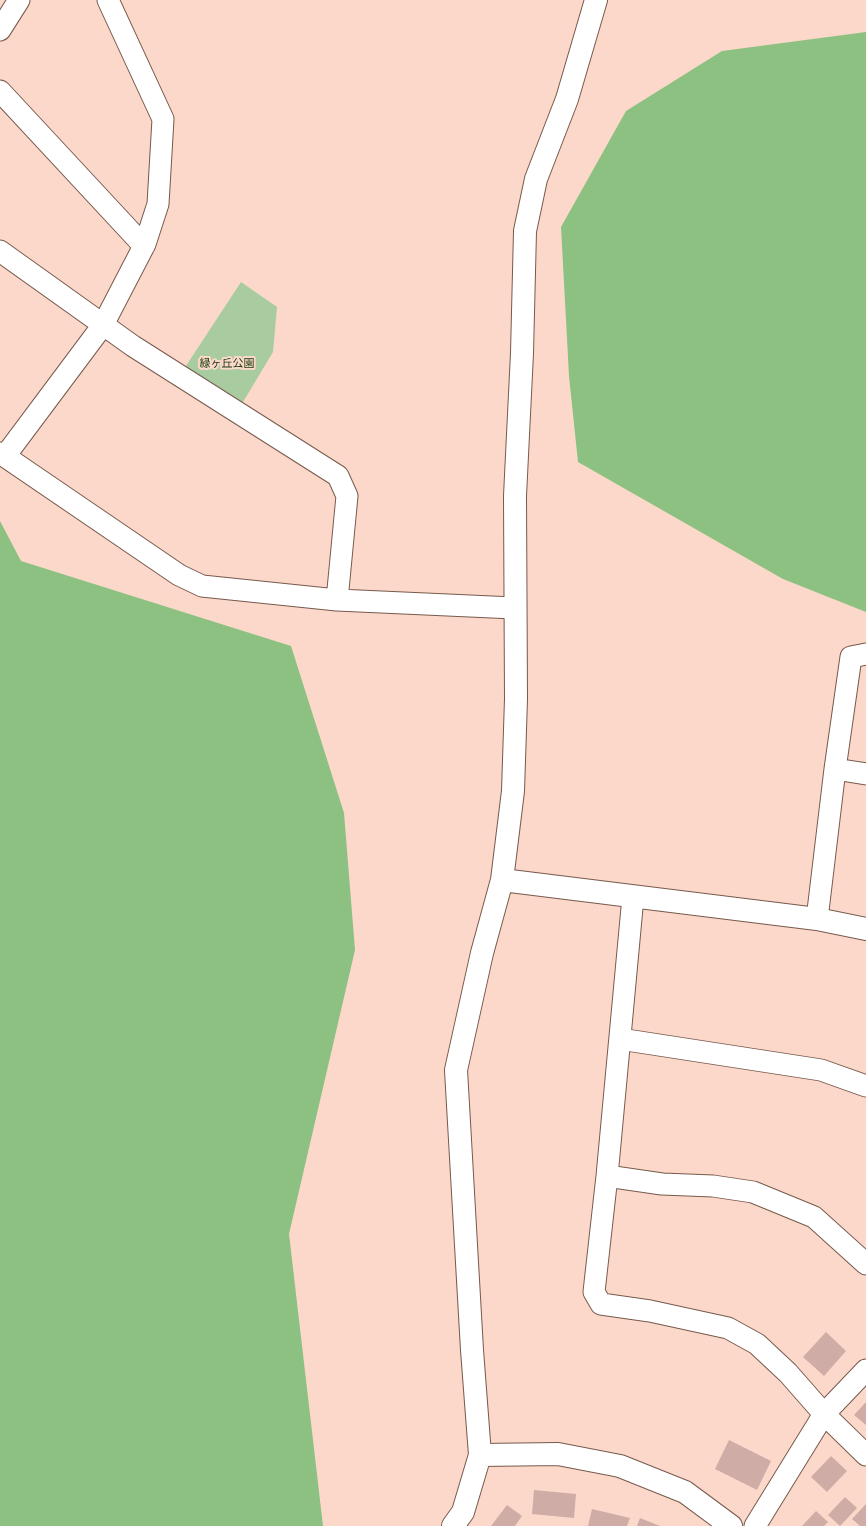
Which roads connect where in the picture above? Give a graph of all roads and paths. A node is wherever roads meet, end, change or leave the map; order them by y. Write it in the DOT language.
graph roads {
  1 [pos="19,0"];
  2 [pos="108,0"];
  3 [pos="596,0"];
  4 [pos="0,30"];
  5 [pos="0,91"];
  6 [pos="144,246"];
  7 [pos="0,251"];
  8 [pos="103,325"];
  9 [pos="2,455"];
  10 [pos="337,600"];
  11 [pos="514,608"];
  12 [pos="866,654"];
  13 [pos="835,769"];
  14 [pos="866,774"];
  15 [pos="502,880"];
  16 [pos="633,897"];
  17 [pos="817,919"];
  18 [pos="866,929"];
  19 [pos="620,1040"];
  20 [pos="866,1086"];
  21 [pos="607,1176"];
  22 [pos="866,1264"];
  23 [pos="866,1370"];
  24 [pos="824,1414"];
  25 [pos="480,1455"];
  26 [pos="866,1455"];
  27 [pos="453,1526"];
  28 [pos="731,1526"];
  29 [pos="755,1526"];
  1 -- 4 [label="street"];
  2 -- 6 [label="street"];
  3 -- 11 [label="street"];
  5 -- 6 [label="street"];
  6 -- 8 [label="street"];
  7 -- 8 [label="street"];
  8 -- 9 [label="street"];
  8 -- 10 [label="street"];
  9 -- 10 [label="street"];
  10 -- 11 [label="street"];
  11 -- 15 [label="street"];
  12 -- 13 [label="street"];
  13 -- 14 [label="street"];
  13 -- 17 [label="street"];
  15 -- 16 [label="street"];
  15 -- 25 [label="street"];
  16 -- 17 [label="street"];
  16 -- 19 [label="street"];
  17 -- 18 [label="street"];
  19 -- 20 [label="street"];
  19 -- 21 [label="street"];
  21 -- 22 [label="street"];
  21 -- 24 [label="street"];
  23 -- 24 [label="street"];
  24 -- 26 [label="street"];
  24 -- 29 [label="street"];
  25 -- 27 [label="street"];
  25 -- 28 [label="street"];
}
